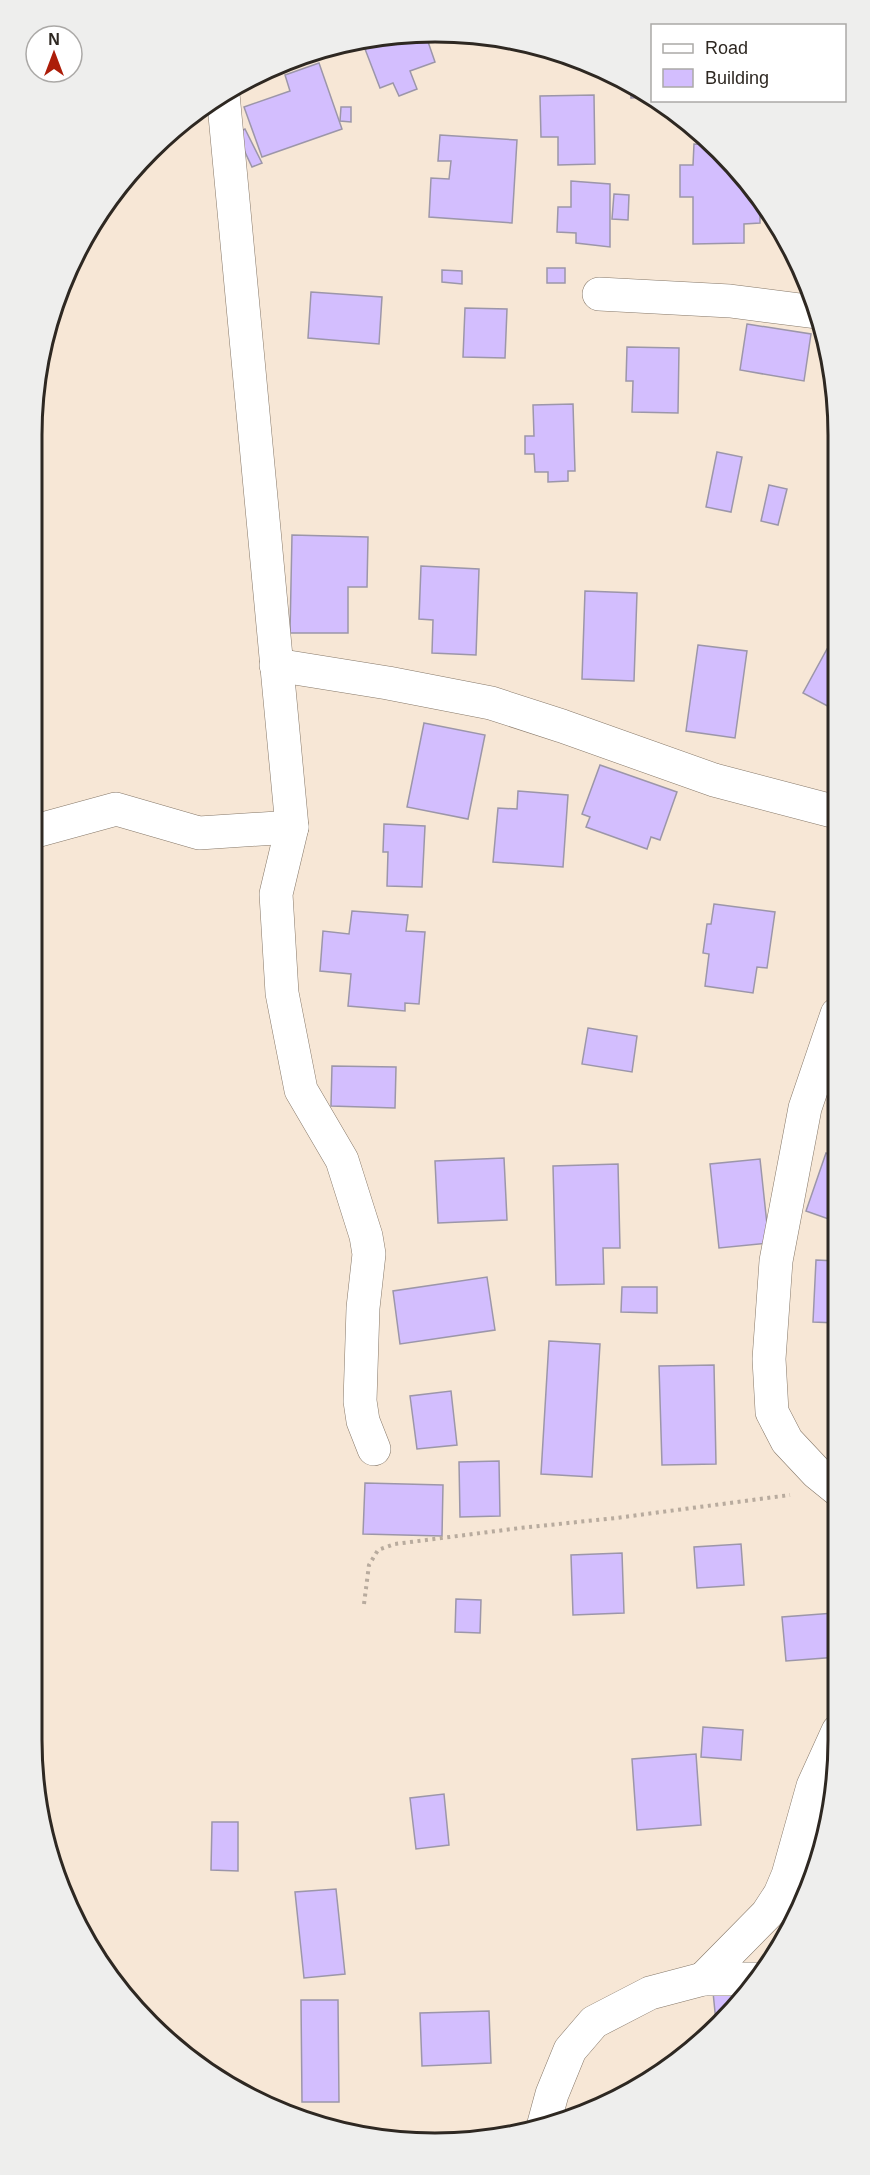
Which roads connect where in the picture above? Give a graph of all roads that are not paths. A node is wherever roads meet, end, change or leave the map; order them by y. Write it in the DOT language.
graph roads {
  1 [pos="224,104"];
  2 [pos="599,294"];
  3 [pos="808,311"];
  4 [pos="276,665"];
  5 [pos="828,810"];
  6 [pos="292,827"];
  7 [pos="42,829"];
  8 [pos="828,1040"];
  9 [pos="374,1449"];
  10 [pos="828,1481"];
  11 [pos="827,1754"];
  12 [pos="704,1979"];
  13 [pos="747,1979"];
  14 [pos="546,2117"];
  1 -- 4 [label="street"];
  2 -- 3 [label="street"];
  4 -- 5 [label="street"];
  4 -- 6 [label="street"];
  6 -- 7 [label="street"];
  6 -- 9 [label="street"];
  8 -- 10 [label="street"];
  11 -- 12 [label="street"];
  12 -- 13 [label="street"];
  12 -- 14 [label="street"];
}
